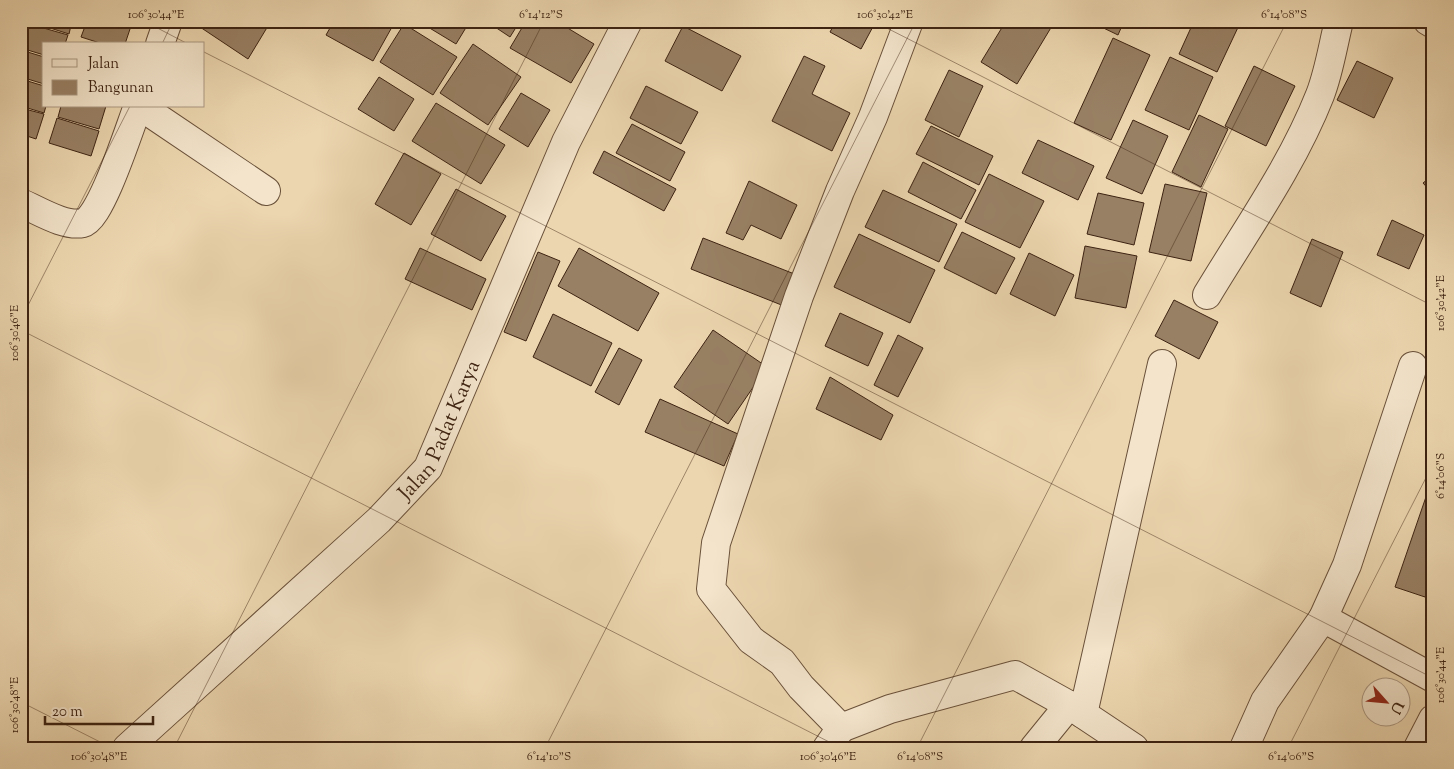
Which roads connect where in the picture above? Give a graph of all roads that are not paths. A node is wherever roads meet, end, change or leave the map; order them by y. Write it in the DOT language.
graph roads {
  1 [pos="168,21"];
  2 [pos="628,21"];
  3 [pos="909,21"];
  4 [pos="1339,21"];
  5 [pos="1428,21"];
  6 [pos="1433,24"];
  7 [pos="161,42"];
  8 [pos="138,108"];
  9 [pos="142,108"];
  10 [pos="266,191"];
  11 [pos="21,203"];
  12 [pos="1207,295"];
  13 [pos="1162,364"];
  14 [pos="1413,366"];
  15 [pos="1323,618"];
  16 [pos="1433,678"];
  17 [pos="1076,710"];
  18 [pos="1433,719"];
  19 [pos="834,738"];
  20 [pos="126,748"];
  21 [pos="1034,748"];
  22 [pos="1134,748"];
  23 [pos="1244,748"];
  24 [pos="1418,748"];
  1 -- 7 [label="street"];
  2 -- 20 [label="street, Jalan Padat Karya"];
  3 -- 19 [label="street"];
  4 -- 12 [label="street"];
  5 -- 6 [label="street"];
  8 -- 11 [label="street"];
  9 -- 10 [label="street"];
  13 -- 17 [label="street"];
  14 -- 15 [label="street"];
  15 -- 16 [label="street"];
  15 -- 23 [label="street"];
  17 -- 19 [label="street"];
  17 -- 21 [label="street"];
  17 -- 22 [label="street"];
  18 -- 24 [label="street"];
}
